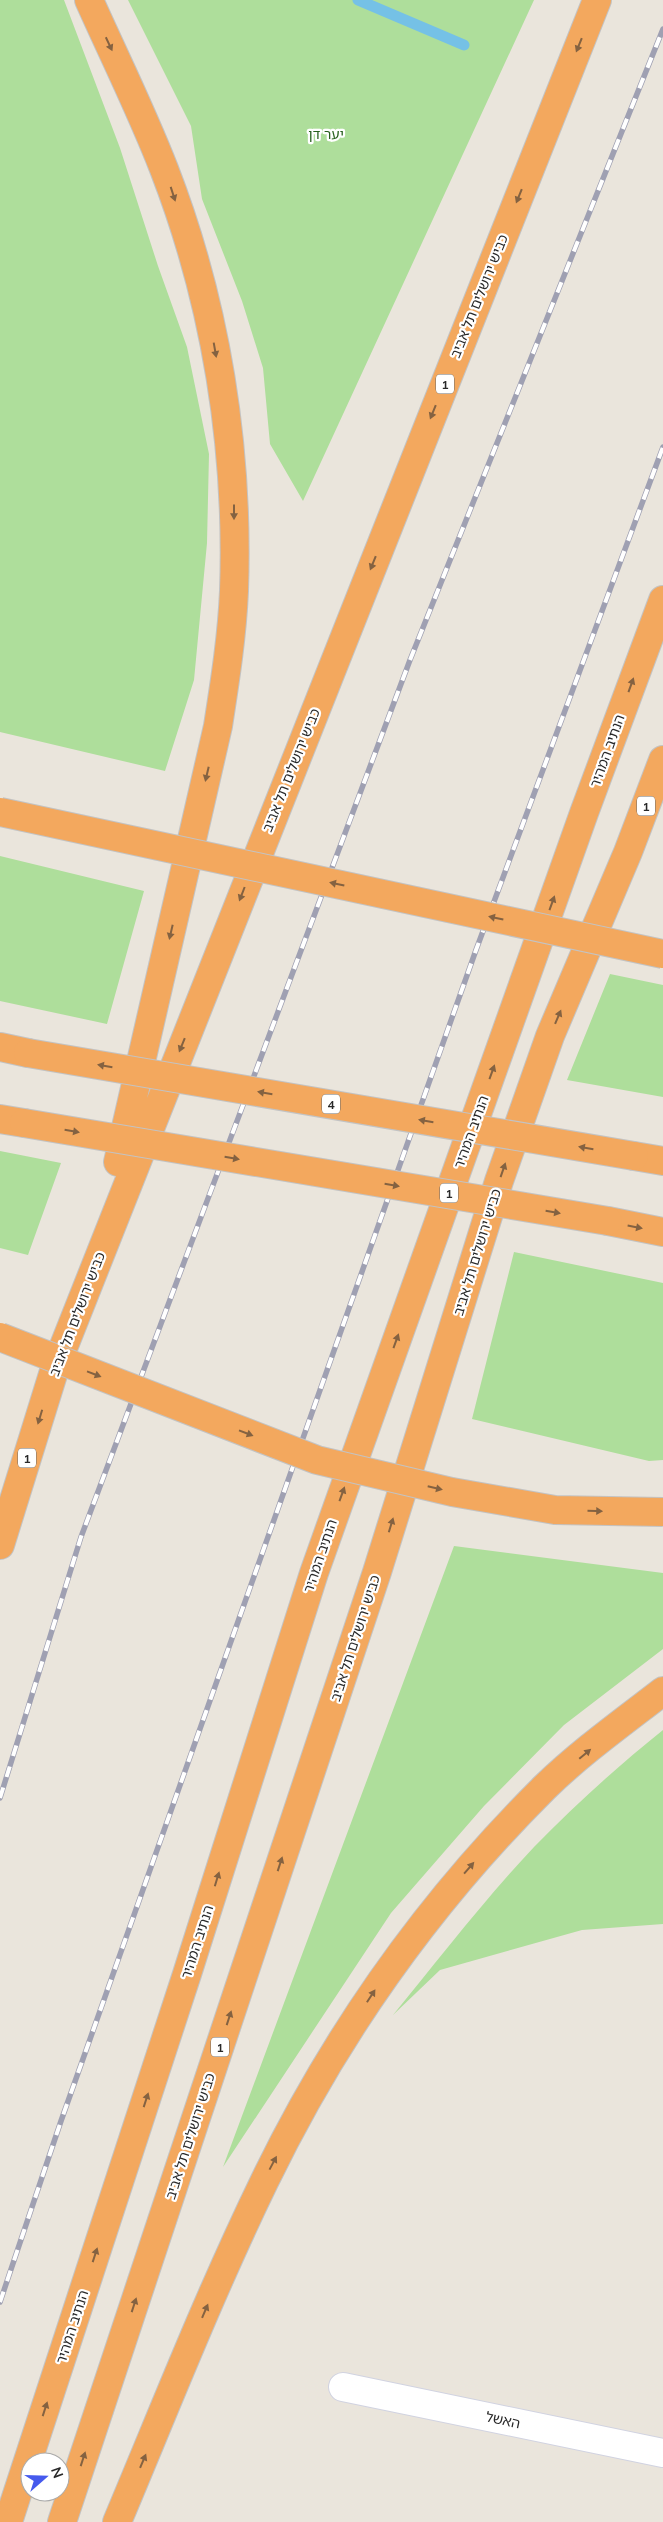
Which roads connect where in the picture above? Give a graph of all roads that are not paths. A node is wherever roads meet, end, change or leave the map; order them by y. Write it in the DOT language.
graph roads {
  1 [pos="89,0"];
  2 [pos="597,0"];
  3 [pos="663,600"];
  4 [pos="663,760"];
  5 [pos="0,792"];
  6 [pos="0,812"];
  7 [pos="190,852"];
  8 [pos="663,954"];
  9 [pos="0,1046"];
  10 [pos="12,1121"];
  11 [pos="663,1161"];
  12 [pos="663,1232"];
  13 [pos="93,1273"];
  14 [pos="0,1337"];
  15 [pos="663,1512"];
  16 [pos="0,1545"];
  17 [pos="663,1691"];
  18 [pos="343,2387"];
  19 [pos="663,2453"];
  20 [pos="8,2522"];
  21 [pos="62,2522"];
  22 [pos="118,2522"];
  1 -- 13 [label="highway, one-way"];
  2 -- 13 [label="highway, כביש ירושלים תל אביב / 1, one-way"];
  20 -- 3 [label="highway, הנתיב המהיר / 1, one-way"];
  21 -- 4 [label="highway, כביש ירושלים תל אביב / 1, one-way"];
  5 -- 7 [label="highway, bridge"];
  6 -- 7 [label="highway, bridge"];
  8 -- 7 [label="highway, one-way, bridge"];
  11 -- 9 [label="highway, 4, one-way, bridge"];
  10 -- 12 [label="highway, one-way, bridge"];
  13 -- 16 [label="highway, כביש ירושלים תל אביב / 1, one-way"];
  14 -- 15 [label="highway, one-way, bridge"];
  22 -- 17 [label="highway, one-way"];
  18 -- 19 [label="street, האשל"];
}
